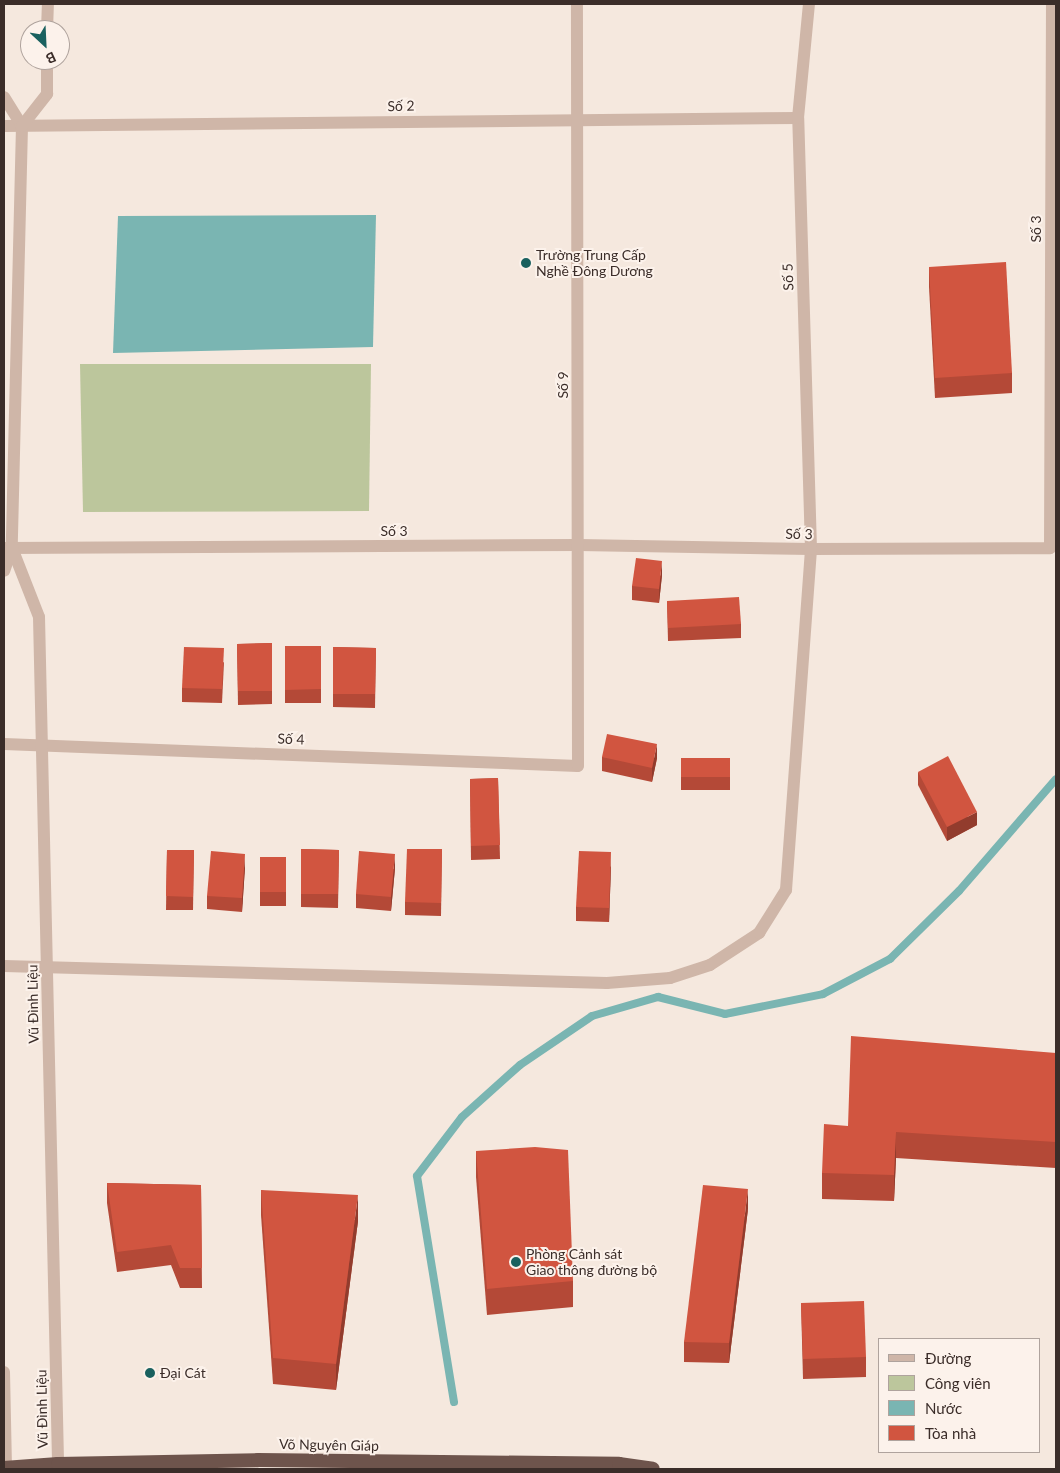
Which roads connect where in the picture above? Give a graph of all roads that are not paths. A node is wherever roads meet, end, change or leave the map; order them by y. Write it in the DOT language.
graph roads {
  1 [pos="48,4"];
  2 [pos="577,4"];
  3 [pos="809,4"];
  4 [pos="1052,4"];
  5 [pos="47,20"];
  6 [pos="47,70"];
  7 [pos="4,97"];
  8 [pos="798,118"];
  9 [pos="576,119"];
  10 [pos="4,126"];
  11 [pos="22,126"];
  12 [pos="579,545"];
  13 [pos="8,548"];
  14 [pos="811,549"];
  15 [pos="4,571"];
  16 [pos="4,744"];
  17 [pos="42,744"];
  18 [pos="578,766"];
  19 [pos="4,966"];
  20 [pos="47,966"];
  21 [pos="4,1372"];
  22 [pos="58,1464"];
  23 [pos="5,1468"];
  24 [pos="653,1469"];
  1 -- 5 [label="street"];
  2 -- 9 [label="street, Số 9"];
  3 -- 8 [label="street, Số 5"];
  4 -- 14 [label="street, Số 3"];
  6 -- 11 [label="street"];
  7 -- 11 [label="street"];
  8 -- 9 [label="street, Số 2"];
  8 -- 14 [label="street, Số 5"];
  9 -- 11 [label="street, Số 2"];
  9 -- 12 [label="street, Số 9"];
  10 -- 11 [label="street, Số 2"];
  11 -- 13 [label="street, Vũ Đình Liệu"];
  12 -- 13 [label="street, Số 3"];
  12 -- 14 [label="street, Số 3"];
  12 -- 18 [label="street, Số 9"];
  13 -- 15 [label="street, Vũ Đình Liệu"];
  13 -- 17 [label="street, Vũ Đình Liệu"];
  14 -- 20 [label="street, Số 5"];
  16 -- 17 [label="street, Số 4"];
  17 -- 18 [label="street, Số 4"];
  17 -- 20 [label="street, Vũ Đình Liệu"];
  19 -- 20 [label="street"];
  20 -- 22 [label="street, Vũ Đình Liệu"];
  21 -- 23 [label="street"];
  22 -- 23 [label="highway, Võ Nguyên Giáp"];
  22 -- 24 [label="highway, Võ Nguyên Giáp"];
}
